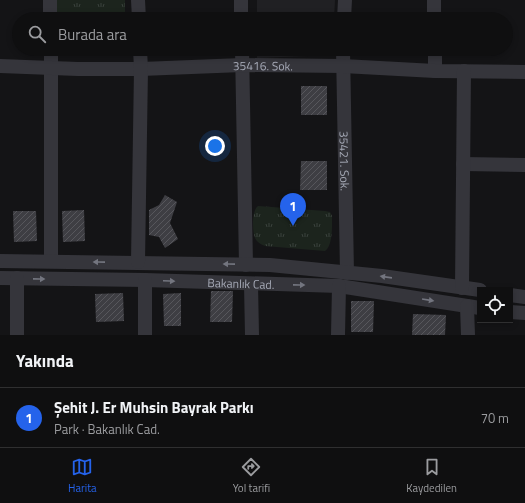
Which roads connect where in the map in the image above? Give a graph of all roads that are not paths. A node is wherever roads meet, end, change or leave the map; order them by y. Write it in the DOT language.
graph roads {
  1 [pos="50,0"];
  2 [pos="138,0"];
  3 [pos="241,0"];
  4 [pos="345,0"];
  5 [pos="434,0"];
  6 [pos="50,12"];
  7 [pos="139,12"];
  8 [pos="241,12"];
  9 [pos="344,12"];
  10 [pos="434,12"];
  11 [pos="51,56"];
  12 [pos="140,56"];
  13 [pos="242,56"];
  14 [pos="343,56"];
  15 [pos="435,56"];
  16 [pos="242,65"];
  17 [pos="0,66"];
  18 [pos="343,66"];
  19 [pos="51,68"];
  20 [pos="141,69"];
  21 [pos="435,71"];
  22 [pos="464,71"];
  23 [pos="525,72"];
  24 [pos="463,164"];
  25 [pos="525,165"];
  26 [pos="0,261"];
  27 [pos="51,261"];
  28 [pos="138,262"];
  29 [pos="246,264"];
  30 [pos="347,272"];
  31 [pos="0,278"];
  32 [pos="17,278"];
  33 [pos="145,280"];
  34 [pos="251,284"];
  35 [pos="339,286"];
  36 [pos="462,288"];
  37 [pos="477,290"];
  38 [pos="513,295"];
  39 [pos="525,297"];
  40 [pos="473,307"];
  41 [pos="513,312"];
  42 [pos="525,314"];
  43 [pos="17,335"];
  44 [pos="145,335"];
  45 [pos="252,335"];
  46 [pos="338,335"];
  47 [pos="468,335"];
  1 -- 6 [label="street"];
  2 -- 7 [label="street"];
  3 -- 8 [label="street"];
  4 -- 9 [label="street"];
  5 -- 10 [label="street"];
  11 -- 19 [label="street"];
  12 -- 20 [label="street"];
  13 -- 16 [label="street"];
  14 -- 18 [label="street, 35421. Sok."];
  15 -- 21 [label="street"];
  16 -- 18 [label="street, 35416. Sok."];
  16 -- 20 [label="street, 35416. Sok."];
  16 -- 29 [label="street"];
  17 -- 19 [label="street, 35416. Sok."];
  18 -- 21 [label="street, 35416. Sok."];
  18 -- 30 [label="street, 35421. Sok."];
  19 -- 20 [label="street, 35416. Sok."];
  19 -- 27 [label="street"];
  20 -- 28 [label="street"];
  21 -- 22 [label="street, 35416. Sok."];
  22 -- 23 [label="street, 35416. Sok."];
  22 -- 24 [label="street"];
  24 -- 25 [label="street"];
  24 -- 36 [label="street"];
  26 -- 27 [label="street, Bakanlık Cad."];
  28 -- 27 [label="street, Bakanlık Cad., one-way"];
  29 -- 28 [label="street, Bakanlık Cad., one-way"];
  29 -- 30 [label="street, Bakanlık Cad."];
  36 -- 30 [label="street, Bakanlık Cad., one-way"];
  31 -- 32 [label="street, Bakanlık Cad."];
  32 -- 33 [label="street, Bakanlık Cad., one-way"];
  32 -- 43 [label="street"];
  33 -- 34 [label="street, Bakanlık Cad., one-way"];
  33 -- 44 [label="street"];
  34 -- 35 [label="street, Bakanlık Cad., one-way"];
  34 -- 45 [label="street"];
  35 -- 40 [label="street, Bakanlık Cad., one-way"];
  35 -- 46 [label="street"];
  36 -- 37 [label="street, Bakanlık Cad."];
  38 -- 39 [label="street"];
  40 -- 47 [label="street"];
  41 -- 42 [label="street"];
}
